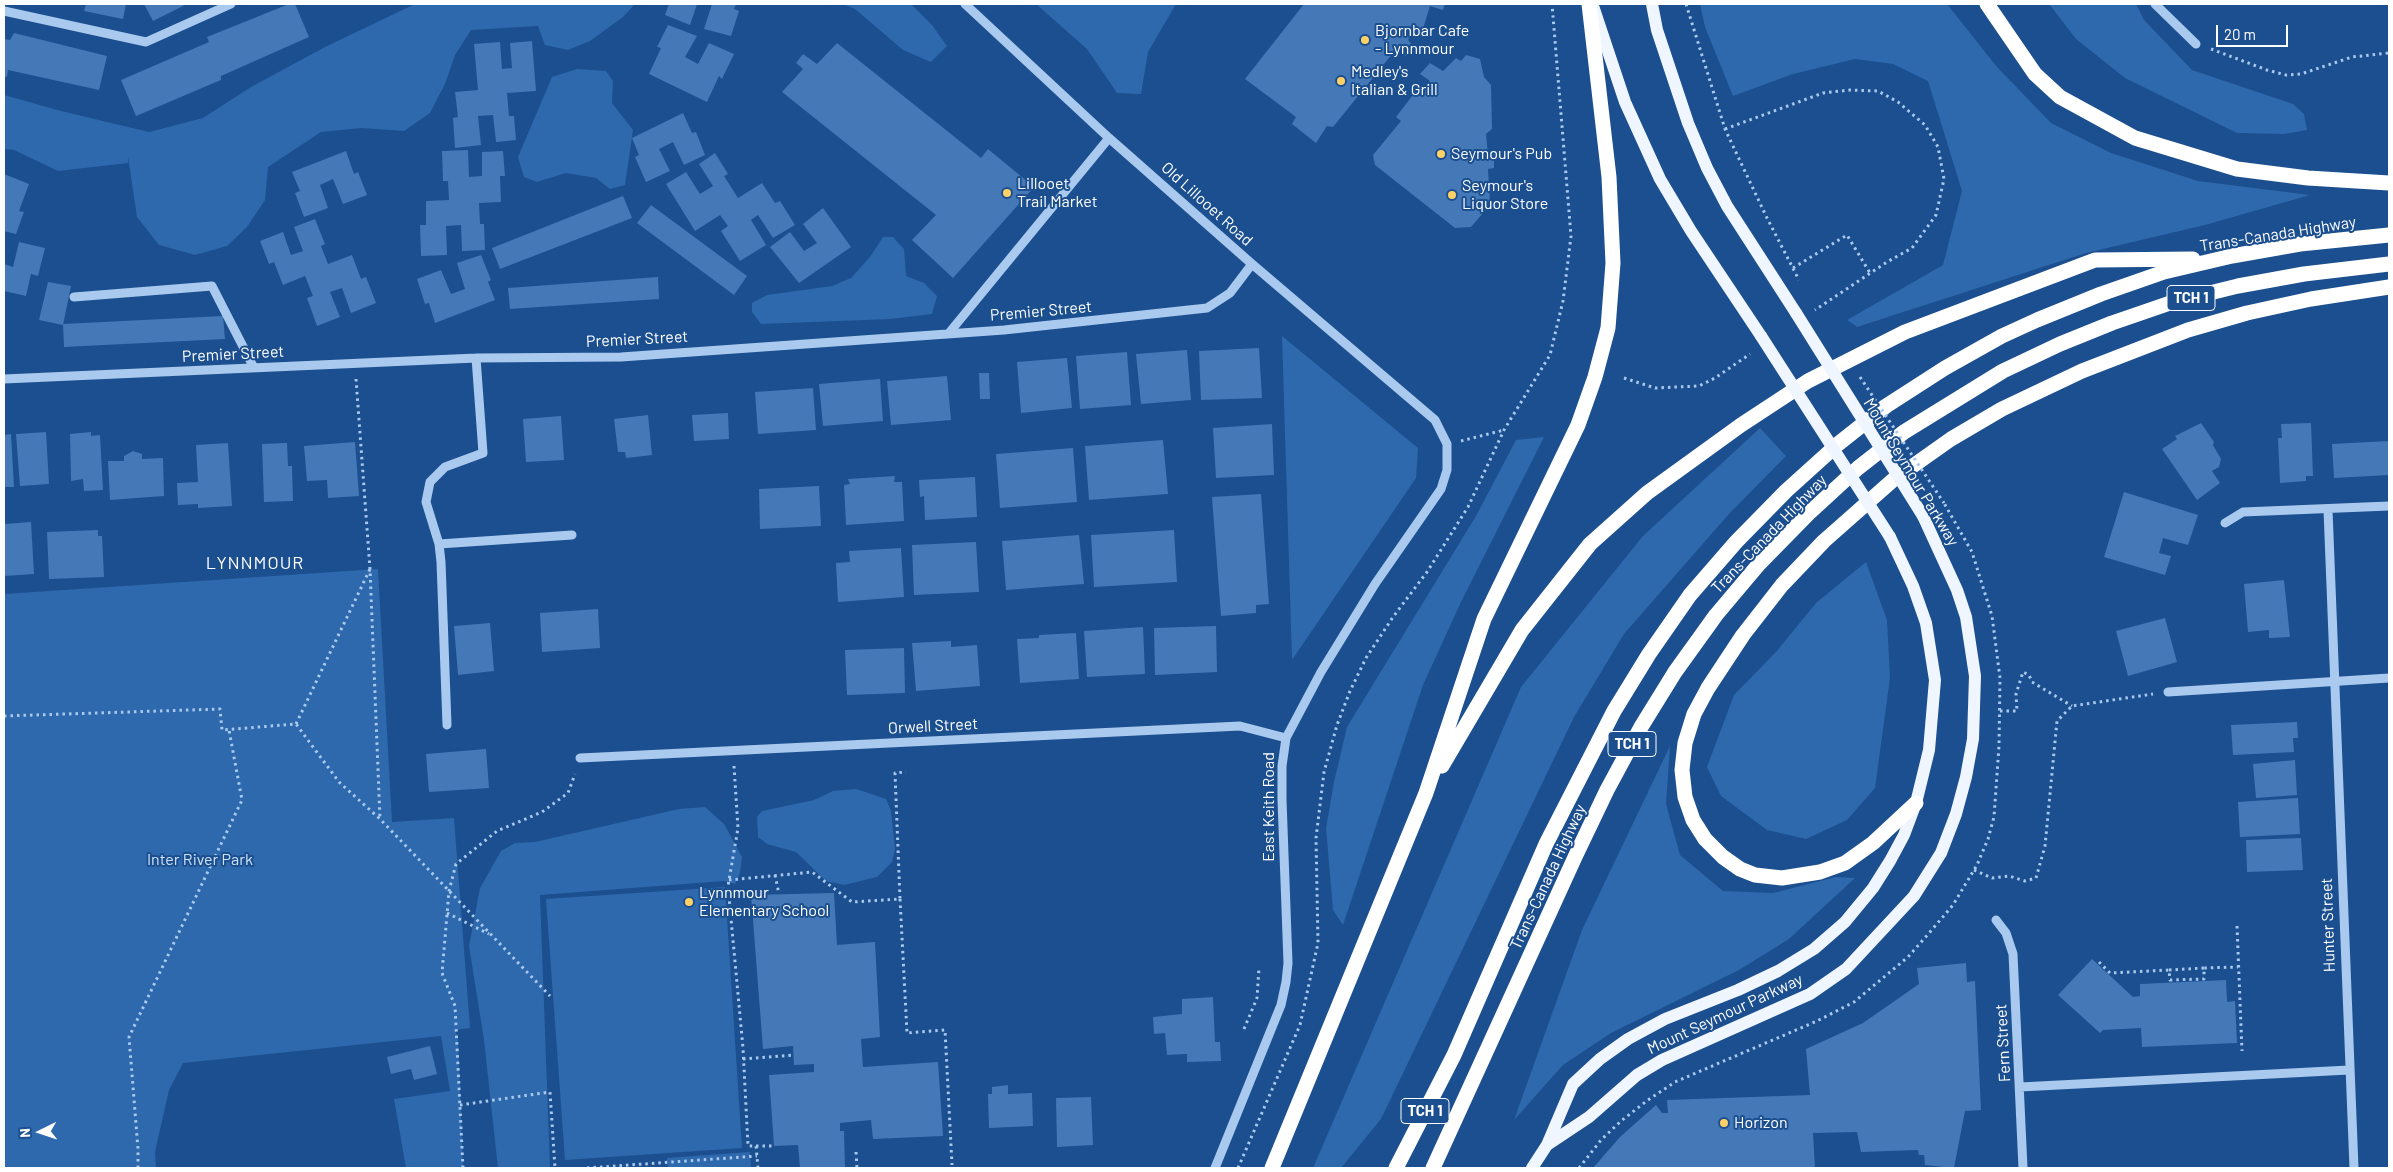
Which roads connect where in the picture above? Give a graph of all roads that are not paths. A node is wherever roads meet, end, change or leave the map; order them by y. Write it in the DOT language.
graph roads {
  1 [pos="231,4"];
  2 [pos="965,4"];
  3 [pos="1591,4"];
  4 [pos="1652,4"];
  5 [pos="1987,4"];
  6 [pos="2155,4"];
  7 [pos="4,11"];
  8 [pos="2196,44"];
  9 [pos="1109,138"];
  10 [pos="2389,183"];
  11 [pos="2389,235"];
  12 [pos="2219,259"];
  13 [pos="1252,264"];
  14 [pos="2389,264"];
  15 [pos="2389,286"];
  16 [pos="74,297"];
  17 [pos="949,333"];
  18 [pos="476,358"];
  19 [pos="254,368"];
  20 [pos="4,379"];
  21 [pos="1434,420"];
  22 [pos="2389,506"];
  23 [pos="2328,510"];
  24 [pos="2225,523"];
  25 [pos="572,535"];
  26 [pos="439,544"];
  27 [pos="2389,678"];
  28 [pos="2333,681"];
  29 [pos="2168,692"];
  30 [pos="447,725"];
  31 [pos="1286,738"];
  32 [pos="580,758"];
  33 [pos="1426,793"];
  34 [pos="1916,803"];
  35 [pos="1996,920"];
  36 [pos="2349,1070"];
  37 [pos="2020,1088"];
  38 [pos="1547,1144"];
  39 [pos="1215,1168"];
  40 [pos="1272,1168"];
  41 [pos="1396,1168"];
  42 [pos="1435,1168"];
  43 [pos="1532,1168"];
  44 [pos="2023,1168"];
  45 [pos="2354,1168"];
  1 -- 7 [label="street"];
  2 -- 9 [label="street, Old Lillooet Road"];
  3 -- 33 [label="highway"];
  3 -- 34 [label="main road, Mount Seymour Parkway, bridge"];
  4 -- 38 [label="main road, Mount Seymour Parkway, bridge"];
  5 -- 10 [label="highway"];
  6 -- 8 [label="street"];
  9 -- 13 [label="street, Old Lillooet Road"];
  9 -- 17 [label="street"];
  11 -- 12 [label="highway, Trans-Canada Highway / TCH 1"];
  12 -- 33 [label="highway"];
  12 -- 41 [label="highway, Trans-Canada Highway / TCH 1"];
  13 -- 17 [label="street, Premier Street"];
  13 -- 21 [label="street, Old Lillooet Road"];
  14 -- 42 [label="highway, Trans-Canada Highway / TCH 1"];
  15 -- 34 [label="highway"];
  16 -- 19 [label="street"];
  17 -- 18 [label="street, Premier Street"];
  18 -- 19 [label="street, Premier Street"];
  18 -- 26 [label="street"];
  19 -- 20 [label="street, Premier Street"];
  21 -- 31 [label="street, East Keith Road"];
  22 -- 23 [label="street"];
  23 -- 24 [label="street"];
  23 -- 28 [label="street, Hunter Street"];
  25 -- 26 [label="street"];
  26 -- 30 [label="street"];
  27 -- 28 [label="street"];
  28 -- 29 [label="street"];
  28 -- 36 [label="street, Hunter Street"];
  31 -- 32 [label="street, Orwell Street"];
  31 -- 39 [label="street, East Keith Road"];
  33 -- 40 [label="highway"];
  34 -- 38 [label="main road, Mount Seymour Parkway"];
  35 -- 37 [label="street, Fern Street"];
  36 -- 37 [label="street"];
  36 -- 45 [label="street, Hunter Street"];
  37 -- 44 [label="street, Fern Street"];
  38 -- 43 [label="main road"];
}
